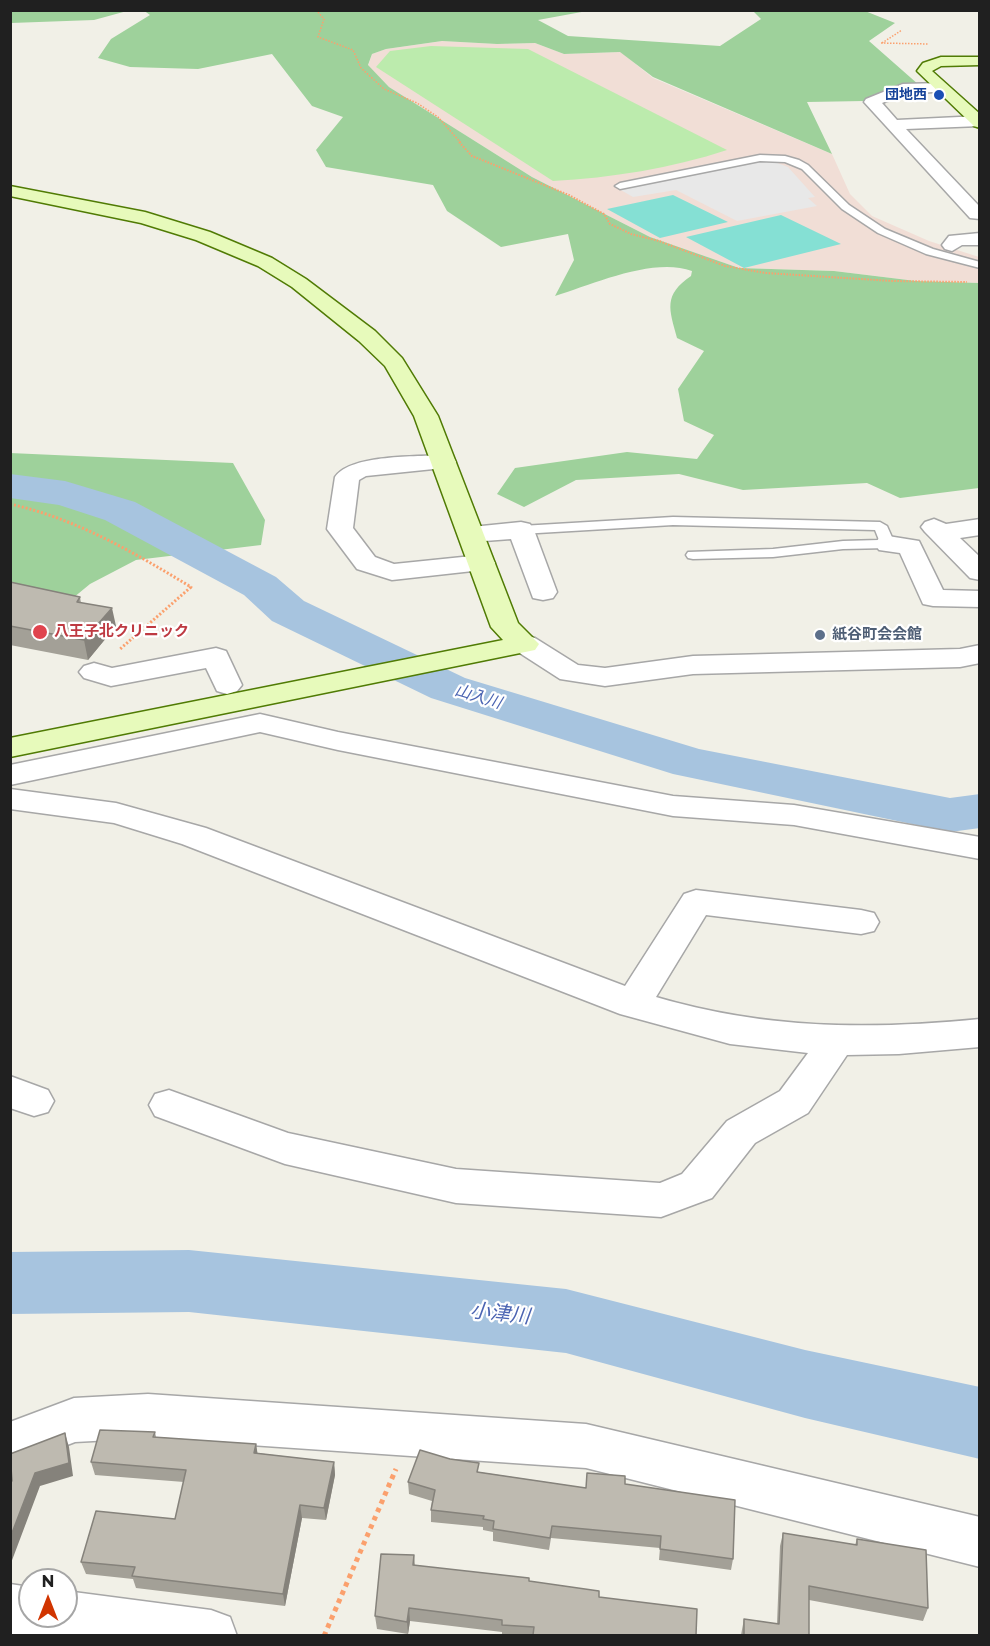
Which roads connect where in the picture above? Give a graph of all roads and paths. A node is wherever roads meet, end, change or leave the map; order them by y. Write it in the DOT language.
graph roads {
  1 [pos="902,30"];
  2 [pos="881,44"];
  3 [pos="980,61"];
  4 [pos="942,88"];
  5 [pos="979,122"];
  6 [pos="892,125"];
  7 [pos="620,186"];
  8 [pos="10,191"];
  9 [pos="980,214"];
  10 [pos="980,239"];
  11 [pos="947,251"];
  12 [pos="980,265"];
  13 [pos="444,462"];
  14 [pos="10,504"];
  15 [pos="767,523"];
  16 [pos="980,527"];
  17 [pos="521,530"];
  18 [pos="471,534"];
  19 [pos="888,544"];
  20 [pos="773,553"];
  21 [pos="693,555"];
  22 [pos="482,563"];
  23 [pos="980,572"];
  24 [pos="543,592"];
  25 [pos="980,599"];
  26 [pos="515,635"];
  27 [pos="980,654"];
  28 [pos="94,672"];
  29 [pos="227,685"];
  30 [pos="10,729"];
  31 [pos="10,748"];
  32 [pos="10,775"];
  33 [pos="10,799"];
  34 [pos="980,848"];
  35 [pos="861,922"];
  36 [pos="633,1004"];
  37 [pos="980,1033"];
  38 [pos="826,1040"];
  39 [pos="169,1105"];
  40 [pos="410,1435"];
  41 [pos="10,1445"];
  42 [pos="980,1542"];
  43 [pos="78,1619"];
  44 [pos="211,1635"];
  45 [pos="324,1635"];
  1 -- 2 [label="path"];
  3 -- 4 [label="street"];
  4 -- 5 [label="street"];
  4 -- 6 [label="street"];
  5 -- 6 [label="street"];
  6 -- 9 [label="street"];
  7 -- 11 [label="lane"];
  8 -- 13 [label="street"];
  10 -- 11 [label="street"];
  11 -- 12 [label="lane"];
  13 -- 18 [label="street"];
  13 -- 22 [label="street"];
  14 -- 28 [label="path"];
  15 -- 17 [label="lane"];
  15 -- 19 [label="lane"];
  15 -- 20 [label="lane"];
  16 -- 23 [label="street"];
  17 -- 18 [label="street"];
  17 -- 24 [label="street"];
  18 -- 22 [label="street"];
  19 -- 20 [label="lane"];
  19 -- 25 [label="street"];
  20 -- 21 [label="lane"];
  22 -- 26 [label="street"];
  26 -- 27 [label="street"];
  26 -- 29 [label="street"];
  26 -- 31 [label="street"];
  28 -- 29 [label="street"];
  29 -- 30 [label="street"];
  32 -- 34 [label="street"];
  33 -- 36 [label="street"];
  35 -- 36 [label="street"];
  36 -- 38 [label="street"];
  37 -- 38 [label="street"];
  38 -- 39 [label="street"];
  40 -- 41 [label="street"];
  40 -- 42 [label="street"];
  40 -- 45 [label="path"];
  43 -- 44 [label="street"];
}
